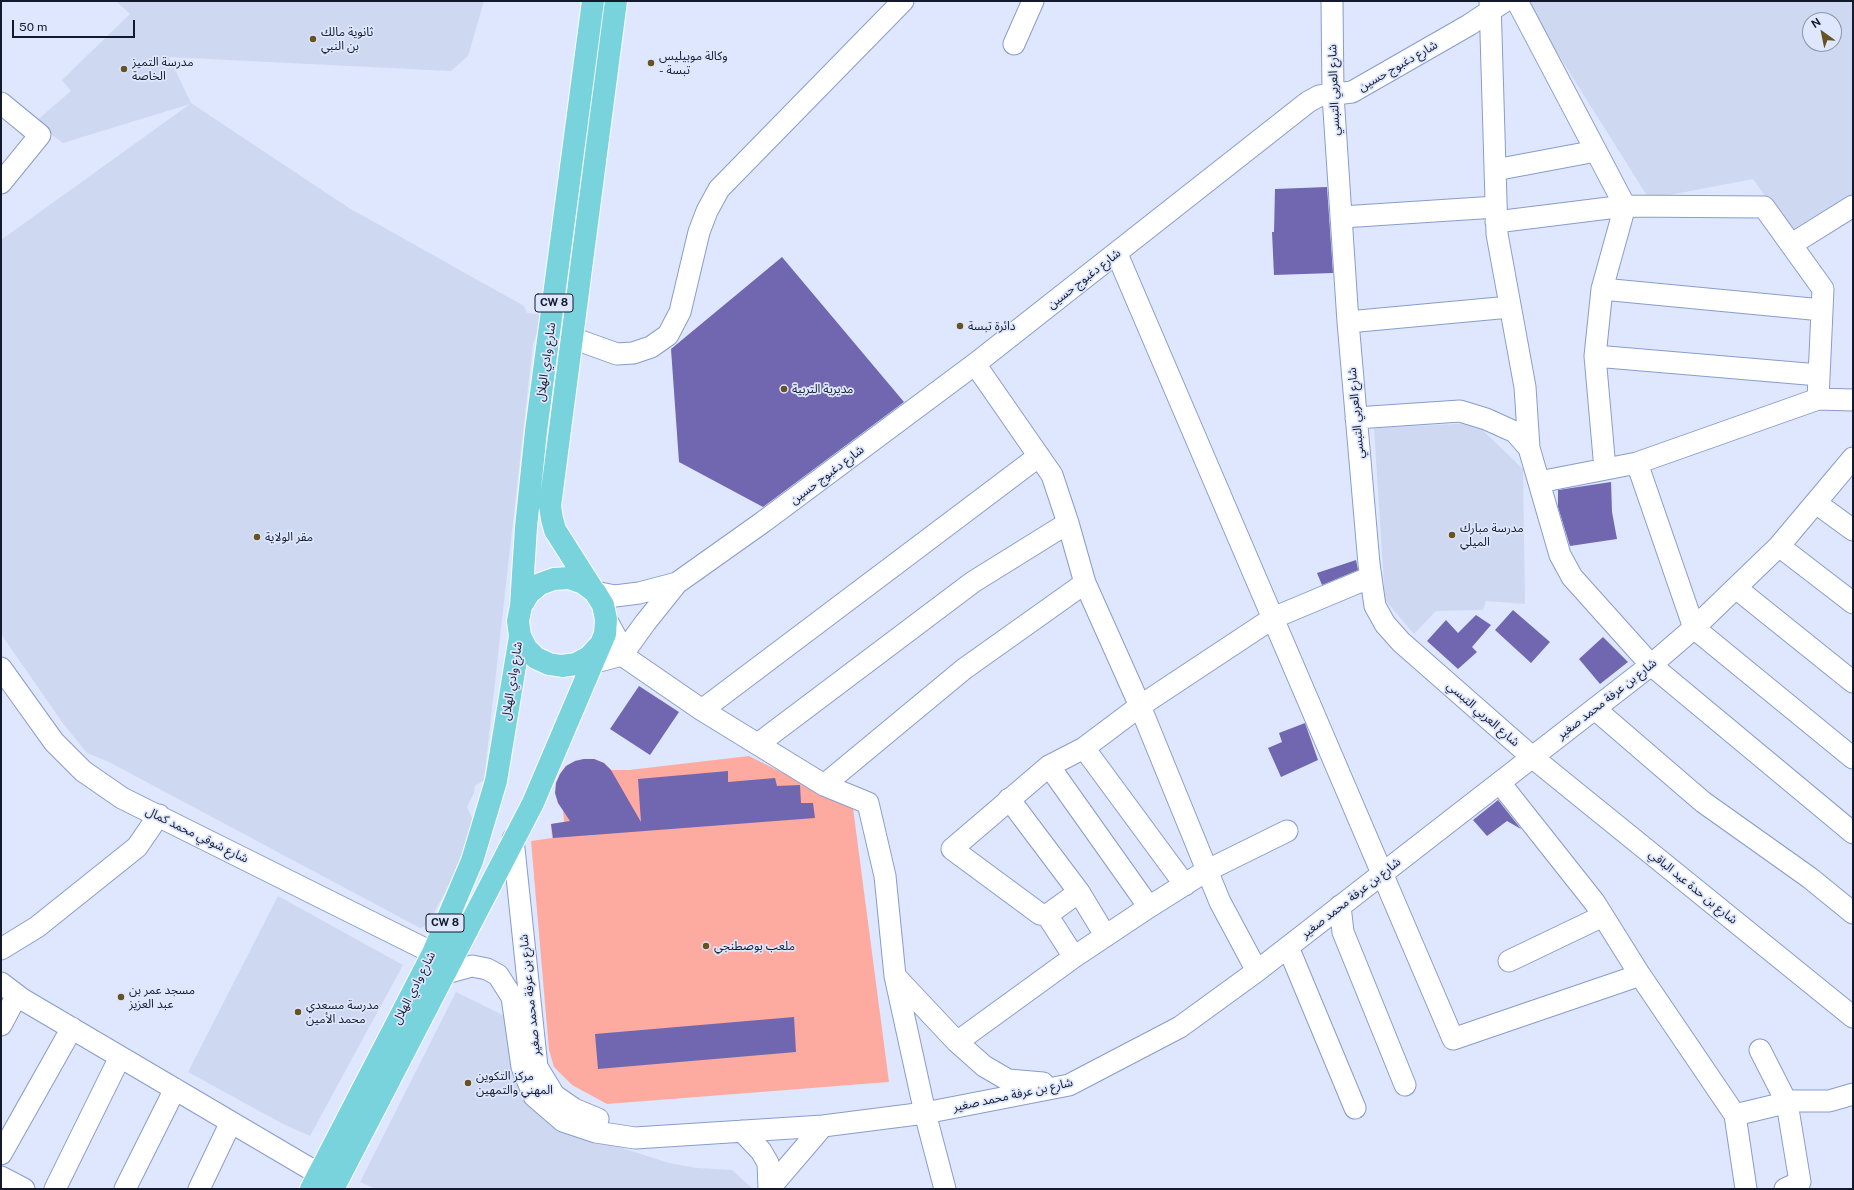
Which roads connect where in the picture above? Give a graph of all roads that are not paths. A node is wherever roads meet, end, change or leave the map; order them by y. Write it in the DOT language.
graph roads {
  1 [pos="593,1"];
  2 [pos="616,1"];
  3 [pos="903,1"];
  4 [pos="1033,1"];
  5 [pos="1332,1"];
  6 [pos="1517,1"];
  7 [pos="1495,4"];
  8 [pos="1014,44"];
  9 [pos="1333,95"];
  10 [pos="1,103"];
  11 [pos="1596,151"];
  12 [pos="1495,170"];
  13 [pos="1,183"];
  14 [pos="1625,206"];
  15 [pos="1853,206"];
  16 [pos="1496,214"];
  17 [pos="1342,216"];
  18 [pos="1792,244"];
  19 [pos="1117,254"];
  20 [pos="1602,289"];
  21 [pos="1510,307"];
  22 [pos="1822,310"];
  23 [pos="1348,322"];
  24 [pos="550,330"];
  25 [pos="572,338"];
  26 [pos="1595,356"];
  27 [pos="975,364"];
  28 [pos="1819,374"];
  29 [pos="1818,399"];
  30 [pos="1853,400"];
  31 [pos="1356,418"];
  32 [pos="1529,448"];
  33 [pos="1039,456"];
  34 [pos="1853,458"];
  35 [pos="1637,463"];
  36 [pos="1605,469"];
  37 [pos="1539,482"];
  38 [pos="1816,503"];
  39 [pos="1068,523"];
  40 [pos="1853,530"];
  41 [pos="1779,546"];
  42 [pos="1371,578"];
  43 [pos="677,583"];
  44 [pos="1085,583"];
  45 [pos="1736,588"];
  46 [pos="595,592"];
  47 [pos="1853,603"];
  48 [pos="521,606"];
  49 [pos="1273,618"];
  50 [pos="606,619"];
  51 [pos="1694,628"];
  52 [pos="520,636"];
  53 [pos="622,655"];
  54 [pos="589,658"];
  55 [pos="1651,665"];
  56 [pos="1,668"];
  57 [pos="1853,682"];
  58 [pos="1140,706"];
  59 [pos="1595,709"];
  60 [pos="702,710"];
  61 [pos="758,744"];
  62 [pos="1084,748"];
  63 [pos="1532,757"];
  64 [pos="1853,758"];
  65 [pos="1050,766"];
  66 [pos="1500,783"];
  67 [pos="824,785"];
  68 [pos="1009,799"];
  69 [pos="159,815"];
  70 [pos="1287,831"];
  71 [pos="1853,833"];
  72 [pos="513,839"];
  73 [pos="1206,871"];
  74 [pos="1382,873"];
  75 [pos="1185,885"];
  76 [pos="1078,892"];
  77 [pos="1340,906"];
  78 [pos="1149,907"];
  79 [pos="1853,913"];
  80 [pos="1047,915"];
  81 [pos="1603,916"];
  82 [pos="1105,935"];
  83 [pos="1288,947"];
  84 [pos="1,949"];
  85 [pos="433,953"];
  86 [pos="1074,957"];
  87 [pos="1509,961"];
  88 [pos="1258,971"];
  89 [pos="443,974"];
  90 [pos="1640,975"];
  91 [pos="895,976"];
  92 [pos="9,989"];
  93 [pos="1853,1017"];
  94 [pos="1,1025"];
  95 [pos="72,1028"];
  96 [pos="957,1042"];
  97 [pos="1760,1050"];
  98 [pos="120,1056"];
  99 [pos="1069,1085"];
  100 [pos="1405,1085"];
  101 [pos="175,1089"];
  102 [pos="1853,1094"];
  103 [pos="1787,1103"];
  104 [pos="1355,1108"];
  105 [pos="925,1114"];
  106 [pos="1735,1115"];
  107 [pos="231,1122"];
  108 [pos="823,1126"];
  109 [pos="742,1131"];
  110 [pos="1,1154"];
  111 [pos="1,1177"];
  112 [pos="321,1184"];
  113 [pos="24,1189"];
  114 [pos="55,1189"];
  115 [pos="125,1189"];
  116 [pos="199,1189"];
  117 [pos="769,1189"];
  118 [pos="945,1189"];
  119 [pos="1746,1189"];
  120 [pos="1785,1189"];
  1 -- 24 [label="main road, شارع وادي الهلال / CW 8"];
  2 -- 25 [label="main road, شارع وادي الهلال / CW 8"];
  3 -- 25 [label="street"];
  4 -- 8 [label="street"];
  5 -- 9 [label="street, شارع العربي التبسي"];
  6 -- 11 [label="street"];
  7 -- 9 [label="street, شارع دغبوج حسين"];
  7 -- 12 [label="street"];
  9 -- 17 [label="street, شارع العربي التبسي"];
  9 -- 19 [label="street, شارع دغبوج حسين"];
  10 -- 13 [label="street"];
  11 -- 12 [label="street"];
  11 -- 14 [label="street"];
  12 -- 16 [label="street"];
  14 -- 16 [label="street"];
  14 -- 18 [label="street"];
  14 -- 20 [label="street"];
  15 -- 18 [label="street"];
  16 -- 17 [label="street"];
  16 -- 21 [label="street"];
  17 -- 23 [label="street, شارع العربي التبسي"];
  18 -- 22 [label="street"];
  19 -- 27 [label="street, شارع دغبوج حسين"];
  19 -- 49 [label="street"];
  20 -- 22 [label="street"];
  20 -- 26 [label="street"];
  21 -- 23 [label="street"];
  21 -- 32 [label="street"];
  22 -- 28 [label="street"];
  23 -- 31 [label="street, شارع العربي التبسي"];
  24 -- 25 [label="street"];
  24 -- 48 [label="main road, شارع وادي الهلال / CW 8"];
  25 -- 46 [label="main road, شارع وادي الهلال / CW 8"];
  26 -- 28 [label="street"];
  26 -- 36 [label="street"];
  27 -- 33 [label="street"];
  27 -- 43 [label="street, شارع دغبوج حسين"];
  28 -- 29 [label="street"];
  29 -- 30 [label="street"];
  29 -- 35 [label="street"];
  31 -- 32 [label="street"];
  31 -- 42 [label="street, شارع العربي التبسي"];
  32 -- 37 [label="street"];
  33 -- 39 [label="street"];
  33 -- 60 [label="street"];
  34 -- 38 [label="street, شارع بن عرفة محمد صغير"];
  35 -- 36 [label="street"];
  35 -- 51 [label="street"];
  36 -- 37 [label="street"];
  37 -- 55 [label="street"];
  38 -- 40 [label="street"];
  38 -- 41 [label="street, شارع بن عرفة محمد صغير"];
  39 -- 44 [label="street"];
  39 -- 61 [label="street"];
  41 -- 45 [label="street, شارع بن عرفة محمد صغير"];
  41 -- 47 [label="street"];
  42 -- 49 [label="street"];
  42 -- 63 [label="street, شارع العربي التبسي"];
  43 -- 46 [label="street"];
  43 -- 53 [label="street"];
  44 -- 58 [label="street"];
  44 -- 67 [label="street"];
  45 -- 51 [label="street, شارع بن عرفة محمد صغير"];
  45 -- 57 [label="street"];
  46 -- 48 [label="main road"];
  46 -- 50 [label="main road"];
  48 -- 52 [label="main road"];
  49 -- 58 [label="street"];
  49 -- 74 [label="street"];
  50 -- 53 [label="street"];
  50 -- 54 [label="main road"];
  51 -- 55 [label="street, شارع بن عرفة محمد صغير"];
  51 -- 64 [label="street"];
  52 -- 54 [label="main road"];
  52 -- 85 [label="main road, شارع وادي الهلال / CW 8"];
  53 -- 54 [label="street"];
  53 -- 60 [label="street"];
  54 -- 72 [label="main road, شارع وادي الهلال / CW 8"];
  55 -- 59 [label="street, شارع بن عرفة محمد صغير"];
  55 -- 71 [label="street"];
  56 -- 69 [label="street, شارع شوقي محمد كمال"];
  58 -- 62 [label="street"];
  58 -- 73 [label="street"];
  59 -- 63 [label="street, شارع بن عرفة محمد صغير"];
  59 -- 79 [label="street"];
  60 -- 61 [label="street"];
  61 -- 67 [label="street"];
  62 -- 65 [label="street"];
  62 -- 75 [label="street"];
  63 -- 66 [label="street, شارع بن عرفة محمد صغير"];
  63 -- 93 [label="street, شارع بن حدة عبد الباقي"];
  65 -- 68 [label="street"];
  65 -- 78 [label="street"];
  66 -- 74 [label="street, شارع بن عرفة محمد صغير"];
  66 -- 81 [label="street"];
  67 -- 91 [label="street"];
  68 -- 76 [label="street"];
  68 -- 80 [label="street"];
  69 -- 84 [label="street"];
  69 -- 85 [label="street, شارع شوقي محمد كمال"];
  70 -- 73 [label="street"];
  72 -- 89 [label="main road, شارع وادي الهلال / CW 8"];
  72 -- 109 [label="street, شارع بن عرفة محمد صغير"];
  73 -- 75 [label="street"];
  73 -- 88 [label="street"];
  74 -- 77 [label="street, شارع بن عرفة محمد صغير"];
  74 -- 90 [label="street"];
  75 -- 78 [label="street"];
  76 -- 80 [label="street"];
  76 -- 82 [label="street"];
  77 -- 83 [label="street, شارع بن عرفة محمد صغير"];
  77 -- 100 [label="street"];
  78 -- 82 [label="street"];
  80 -- 86 [label="street"];
  81 -- 87 [label="street"];
  81 -- 90 [label="street"];
  82 -- 86 [label="street"];
  83 -- 88 [label="street, شارع بن عرفة محمد صغير"];
  83 -- 104 [label="street"];
  85 -- 112 [label="main road, شارع وادي الهلال / CW 8"];
  86 -- 96 [label="street"];
  88 -- 99 [label="street, شارع بن عرفة محمد صغير"];
  89 -- 109 [label="street, شارع بن عرفة محمد صغير"];
  89 -- 112 [label="main road, شارع وادي الهلال / CW 8"];
  90 -- 106 [label="street"];
  91 -- 96 [label="street"];
  91 -- 105 [label="street"];
  92 -- 94 [label="street"];
  92 -- 95 [label="street"];
  95 -- 98 [label="street"];
  95 -- 110 [label="street"];
  96 -- 99 [label="street"];
  97 -- 103 [label="street"];
  98 -- 101 [label="street"];
  98 -- 114 [label="street"];
  99 -- 105 [label="street, شارع بن عرفة محمد صغير"];
  101 -- 107 [label="street"];
  101 -- 115 [label="street"];
  102 -- 103 [label="street"];
  103 -- 106 [label="street"];
  103 -- 120 [label="street"];
  105 -- 108 [label="street, شارع بن عرفة محمد صغير"];
  105 -- 118 [label="street"];
  106 -- 119 [label="street"];
  107 -- 112 [label="street"];
  107 -- 116 [label="street"];
  108 -- 109 [label="street, شارع بن عرفة محمد صغير"];
  108 -- 117 [label="street"];
  109 -- 117 [label="street"];
  111 -- 113 [label="street"];
}
